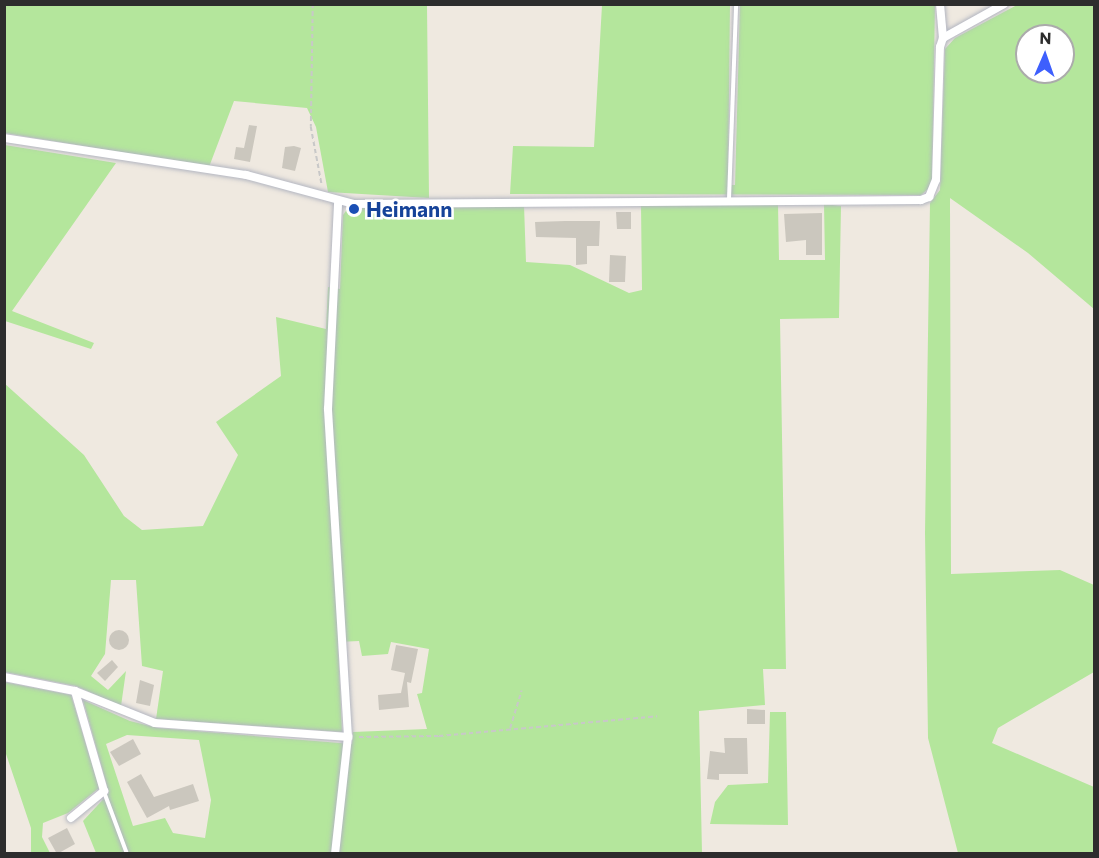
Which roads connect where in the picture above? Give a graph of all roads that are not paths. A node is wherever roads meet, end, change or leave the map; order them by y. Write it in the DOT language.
graph roads {
  1 [pos="736,4"];
  2 [pos="940,4"];
  3 [pos="1004,4"];
  4 [pos="943,38"];
  5 [pos="4,138"];
  6 [pos="729,200"];
  7 [pos="338,202"];
  8 [pos="4,678"];
  9 [pos="75,691"];
  10 [pos="348,737"];
  11 [pos="104,791"];
  12 [pos="71,818"];
  13 [pos="127,854"];
  14 [pos="335,854"];
  1 -- 6 [label="lane"];
  2 -- 4 [label="street"];
  3 -- 4 [label="street"];
  4 -- 6 [label="street"];
  5 -- 7 [label="street"];
  6 -- 7 [label="street"];
  7 -- 10 [label="street"];
  8 -- 9 [label="street"];
  9 -- 10 [label="street"];
  9 -- 11 [label="street"];
  10 -- 14 [label="street"];
  11 -- 12 [label="street"];
  11 -- 13 [label="lane"];
}
